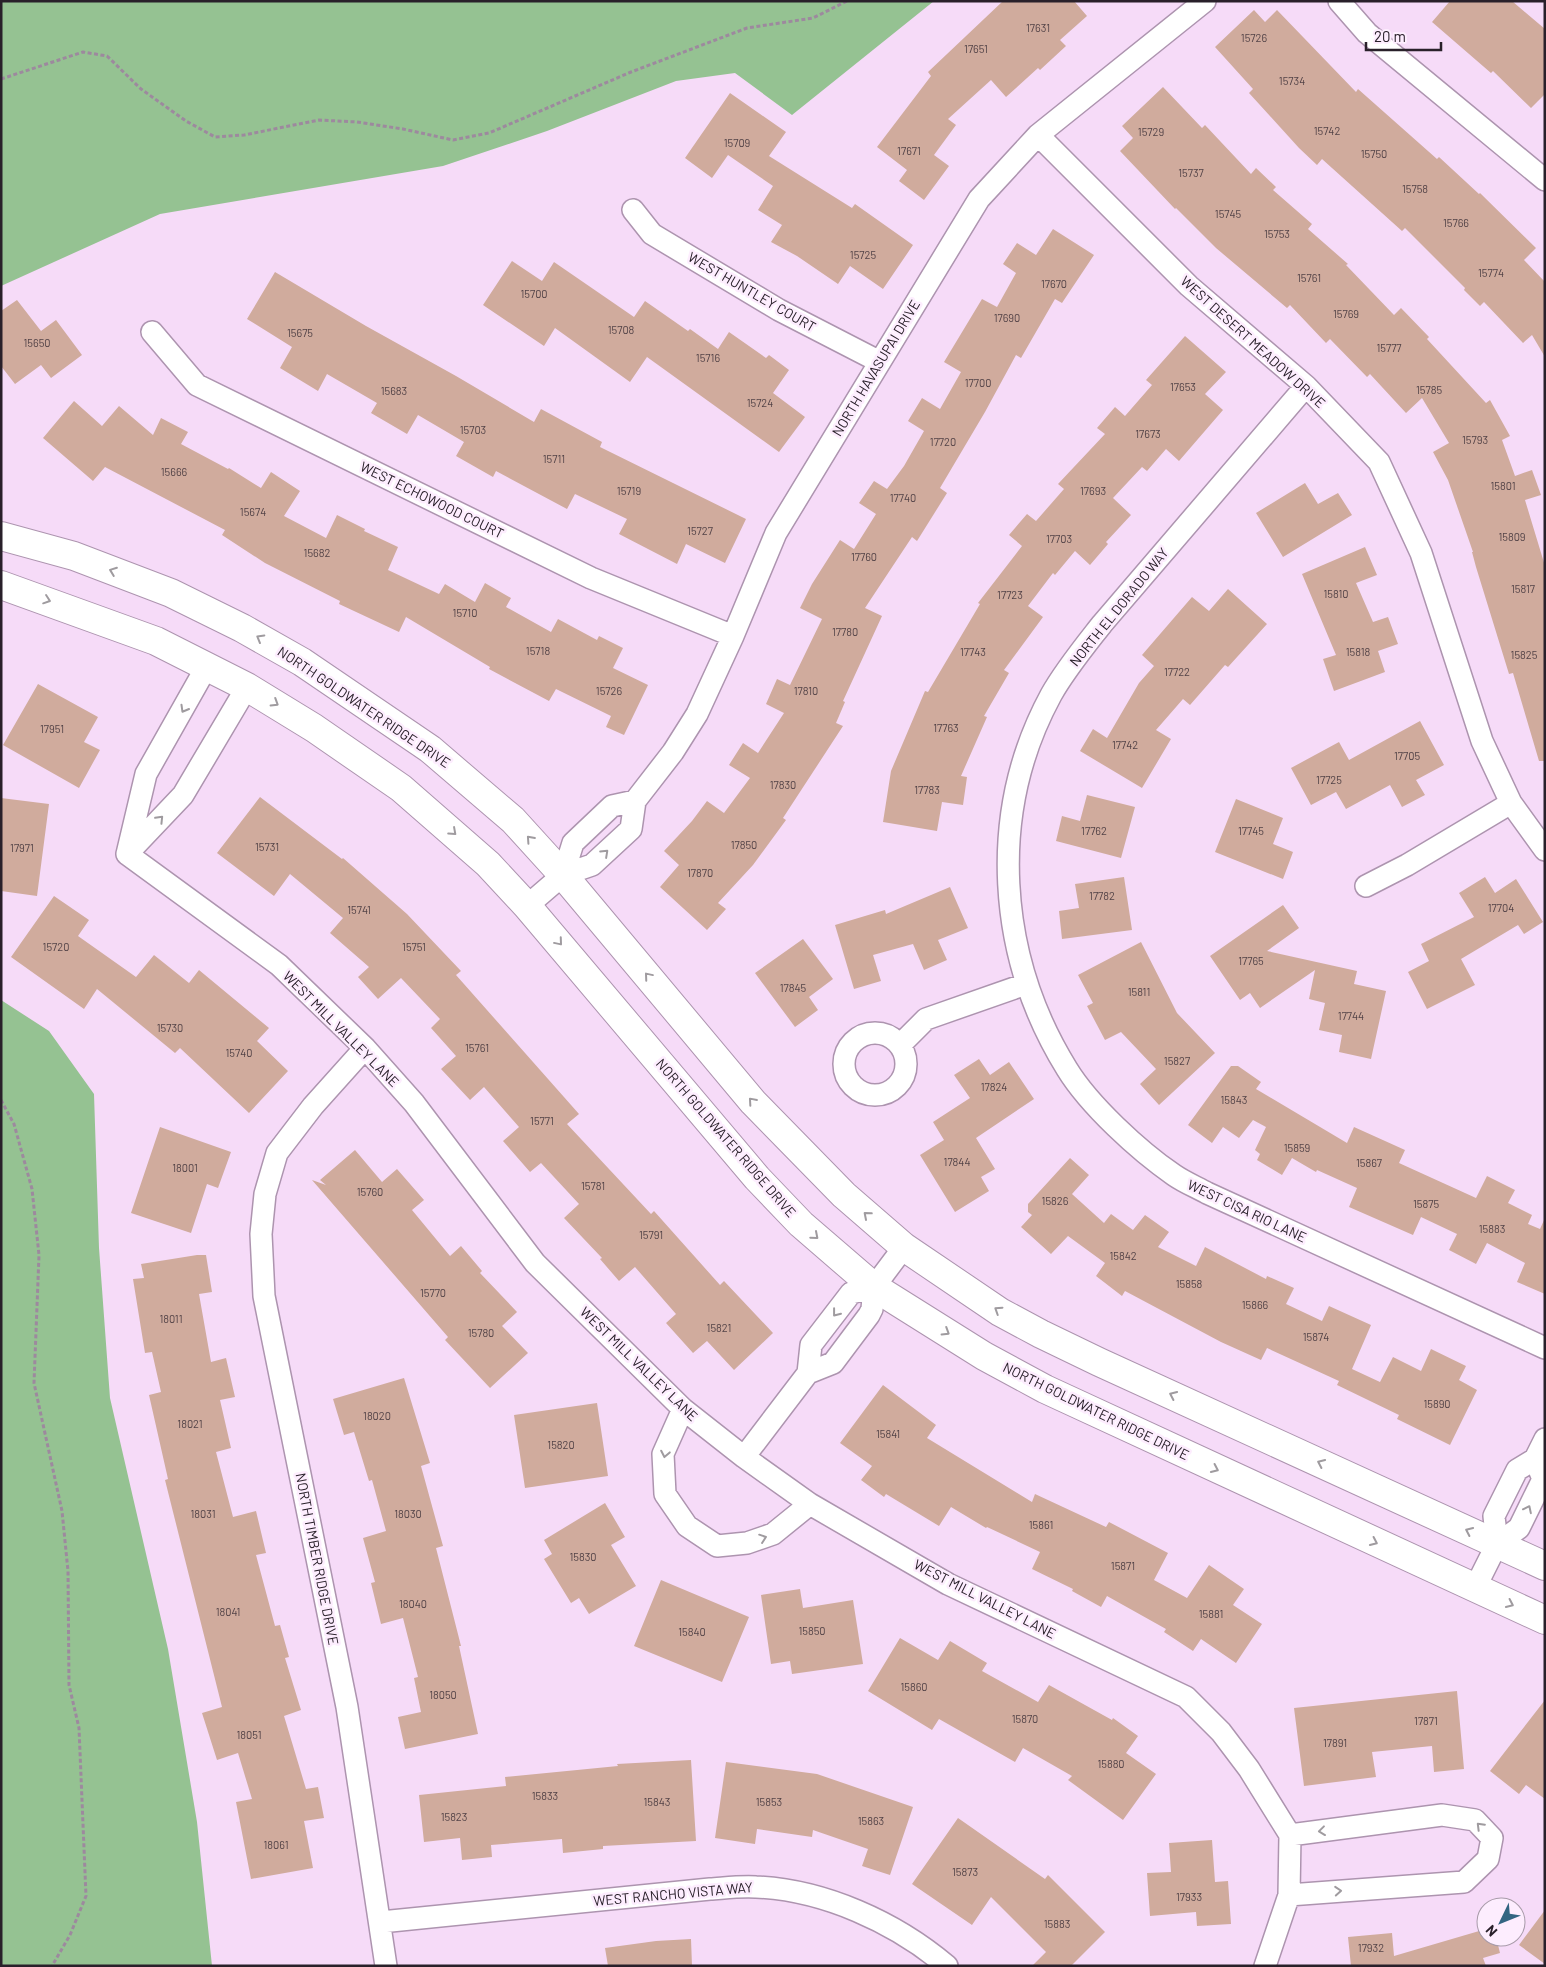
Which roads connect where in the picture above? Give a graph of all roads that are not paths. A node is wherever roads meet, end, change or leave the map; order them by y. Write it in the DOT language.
graph roads {
  1 [pos="1205,1"];
  2 [pos="1340,1"];
  3 [pos="1038,135"];
  4 [pos="1545,180"];
  5 [pos="633,210"];
  6 [pos="152,332"];
  7 [pos="880,362"];
  8 [pos="1306,386"];
  9 [pos="1,536"];
  10 [pos="1,585"];
  11 [pos="733,636"];
  12 [pos="207,666"];
  13 [pos="247,686"];
  14 [pos="634,801"];
  15 [pos="1511,803"];
  16 [pos="1545,850"];
  17 [pos="127,854"];
  18 [pos="563,875"];
  19 [pos="1366,886"];
  20 [pos="527,906"];
  21 [pos="1026,984"];
  22 [pos="900,1045"];
  23 [pos="365,1048"];
  24 [pos="904,1247"];
  25 [pos="874,1287"];
  26 [pos="1545,1348"];
  27 [pos="808,1373"];
  28 [pos="683,1409"];
  29 [pos="1545,1439"];
  30 [pos="744,1457"];
  31 [pos="810,1504"];
  32 [pos="1497,1544"];
  33 [pos="1545,1566"];
  34 [pos="1475,1588"];
  35 [pos="1545,1620"];
  36 [pos="1290,1835"];
  37 [pos="1289,1895"];
  38 [pos="381,1922"];
  39 [pos="386,1966"];
  40 [pos="947,1966"];
  41 [pos="1265,1966"];
  1 -- 3 [label="street, NORTH HAVASUPAI DRIVE"];
  2 -- 4 [label="street"];
  3 -- 7 [label="street, NORTH HAVASUPAI DRIVE"];
  3 -- 8 [label="street, WEST DESERT MEADOW DRIVE"];
  5 -- 7 [label="street, WEST HUNTLEY COURT"];
  6 -- 11 [label="street, WEST ECHOWOOD COURT"];
  7 -- 11 [label="street, NORTH HAVASUPAI DRIVE"];
  8 -- 15 [label="street, WEST DESERT MEADOW DRIVE"];
  8 -- 21 [label="street, NORTH EL DORADO WAY"];
  18 -- 9 [label="street, NORTH GOLDWATER RIDGE DRIVE, one-way"];
  10 -- 12 [label="street, NORTH GOLDWATER RIDGE DRIVE, one-way"];
  11 -- 14 [label="street, NORTH HAVASUPAI DRIVE"];
  12 -- 13 [label="street, NORTH GOLDWATER RIDGE DRIVE"];
  12 -- 17 [label="street, one-way"];
  17 -- 13 [label="street, one-way"];
  13 -- 20 [label="street, NORTH GOLDWATER RIDGE DRIVE, one-way"];
  14 -- 18 [label="street"];
  18 -- 14 [label="street, one-way"];
  15 -- 16 [label="street, WEST DESERT MEADOW DRIVE"];
  15 -- 19 [label="street"];
  17 -- 23 [label="street, WEST MILL VALLEY LANE"];
  18 -- 20 [label="street"];
  24 -- 18 [label="street, NORTH GOLDWATER RIDGE DRIVE, one-way"];
  20 -- 25 [label="street, NORTH GOLDWATER RIDGE DRIVE, one-way"];
  21 -- 22 [label="street"];
  21 -- 26 [label="street, WEST CISA RIO LANE"];
  23 -- 28 [label="street, WEST MILL VALLEY LANE"];
  23 -- 38 [label="street, NORTH TIMBER RIDGE DRIVE"];
  24 -- 25 [label="street"];
  32 -- 24 [label="street, NORTH GOLDWATER RIDGE DRIVE, one-way"];
  25 -- 27 [label="street"];
  25 -- 27 [label="street, one-way"];
  25 -- 34 [label="street, NORTH GOLDWATER RIDGE DRIVE, one-way"];
  27 -- 30 [label="street"];
  28 -- 30 [label="street, WEST MILL VALLEY LANE"];
  28 -- 31 [label="street, one-way"];
  29 -- 32 [label="street"];
  30 -- 31 [label="street, WEST MILL VALLEY LANE"];
  31 -- 36 [label="street, WEST MILL VALLEY LANE"];
  32 -- 33 [label="street, NORTH GOLDWATER RIDGE DRIVE"];
  32 -- 34 [label="street"];
  34 -- 35 [label="street, NORTH GOLDWATER RIDGE DRIVE, one-way"];
  36 -- 37 [label="street"];
  37 -- 36 [label="street, one-way"];
  37 -- 41 [label="street"];
  38 -- 39 [label="street, NORTH TIMBER RIDGE DRIVE"];
  38 -- 40 [label="street, WEST RANCHO VISTA WAY"];
}
